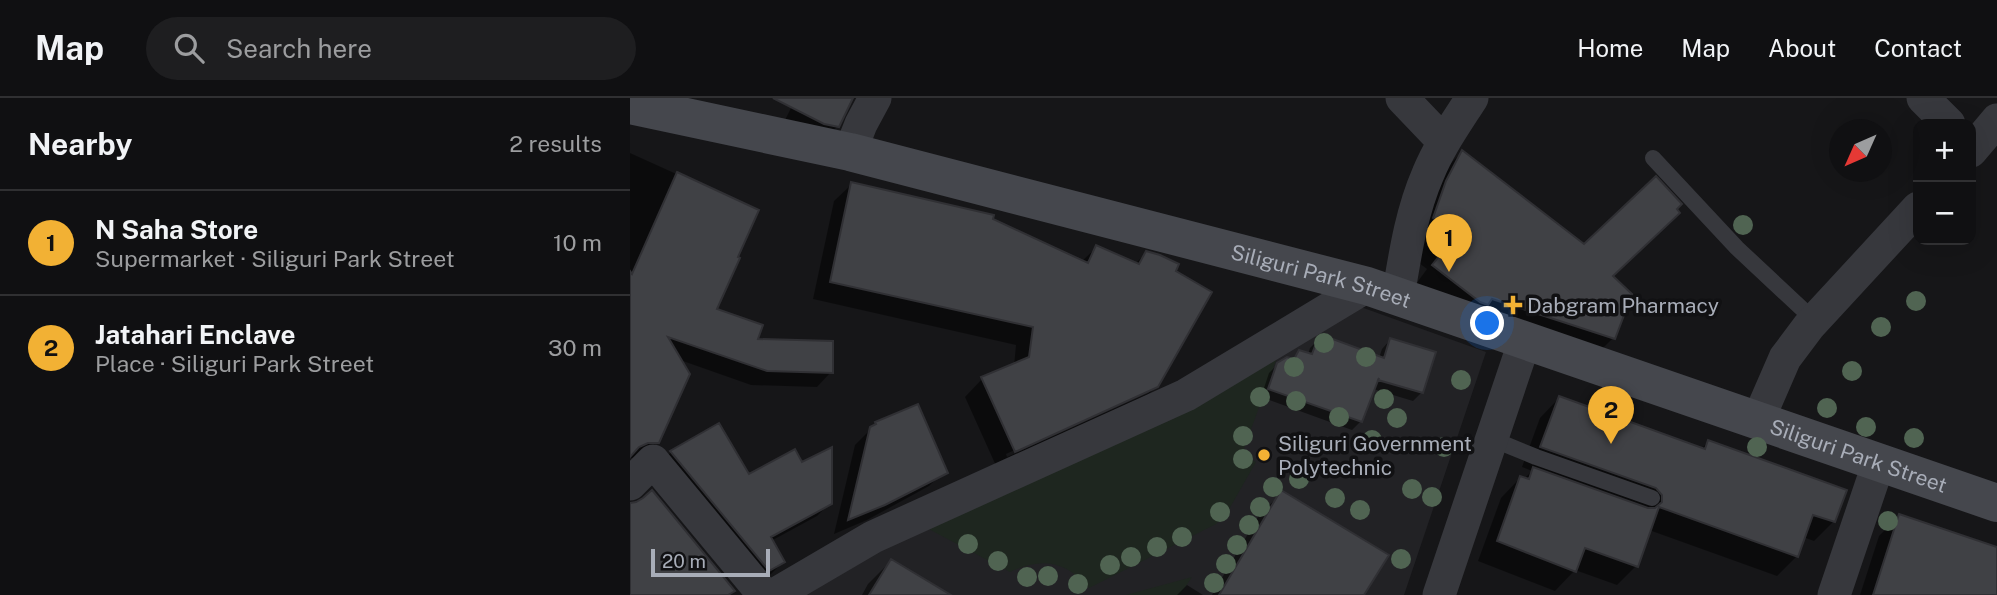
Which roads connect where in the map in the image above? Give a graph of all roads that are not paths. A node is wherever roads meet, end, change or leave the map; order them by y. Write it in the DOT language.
graph roads {
  1 [pos="875,98"];
  2 [pos="1402,98"];
  3 [pos="1472,98"];
  4 [pos="1923,98"];
  5 [pos="630,105"];
  6 [pos="1944,119"];
  7 [pos="1997,120"];
  8 [pos="1444,142"];
  9 [pos="1976,143"];
  10 [pos="850,152"];
  11 [pos="1653,158"];
  12 [pos="1913,213"];
  13 [pos="1382,291"];
  14 [pos="1814,320"];
  15 [pos="1525,340"];
  16 [pos="1758,420"];
  17 [pos="1492,439"];
  18 [pos="1879,462"];
  19 [pos="630,484"];
  20 [pos="1652,498"];
  21 [pos="1997,503"];
  22 [pos="764,595"];
  23 [pos="774,595"];
  24 [pos="1439,595"];
  25 [pos="1834,595"];
  1 -- 10 [label="street"];
  2 -- 8 [label="street"];
  3 -- 8 [label="street"];
  4 -- 6 [label="street"];
  5 -- 10 [label="street, Siliguri Park Street"];
  7 -- 9 [label="street"];
  8 -- 13 [label="street"];
  10 -- 13 [label="street, Siliguri Park Street"];
  11 -- 14 [label="lane"];
  12 -- 14 [label="street"];
  13 -- 15 [label="street, Siliguri Park Street"];
  13 -- 23 [label="street"];
  14 -- 16 [label="street"];
  15 -- 16 [label="street, Siliguri Park Street"];
  15 -- 17 [label="street"];
  16 -- 18 [label="street, Siliguri Park Street"];
  17 -- 20 [label="lane"];
  17 -- 24 [label="street"];
  18 -- 21 [label="street, Siliguri Park Street"];
  18 -- 25 [label="street"];
  19 -- 22 [label="street"];
}
